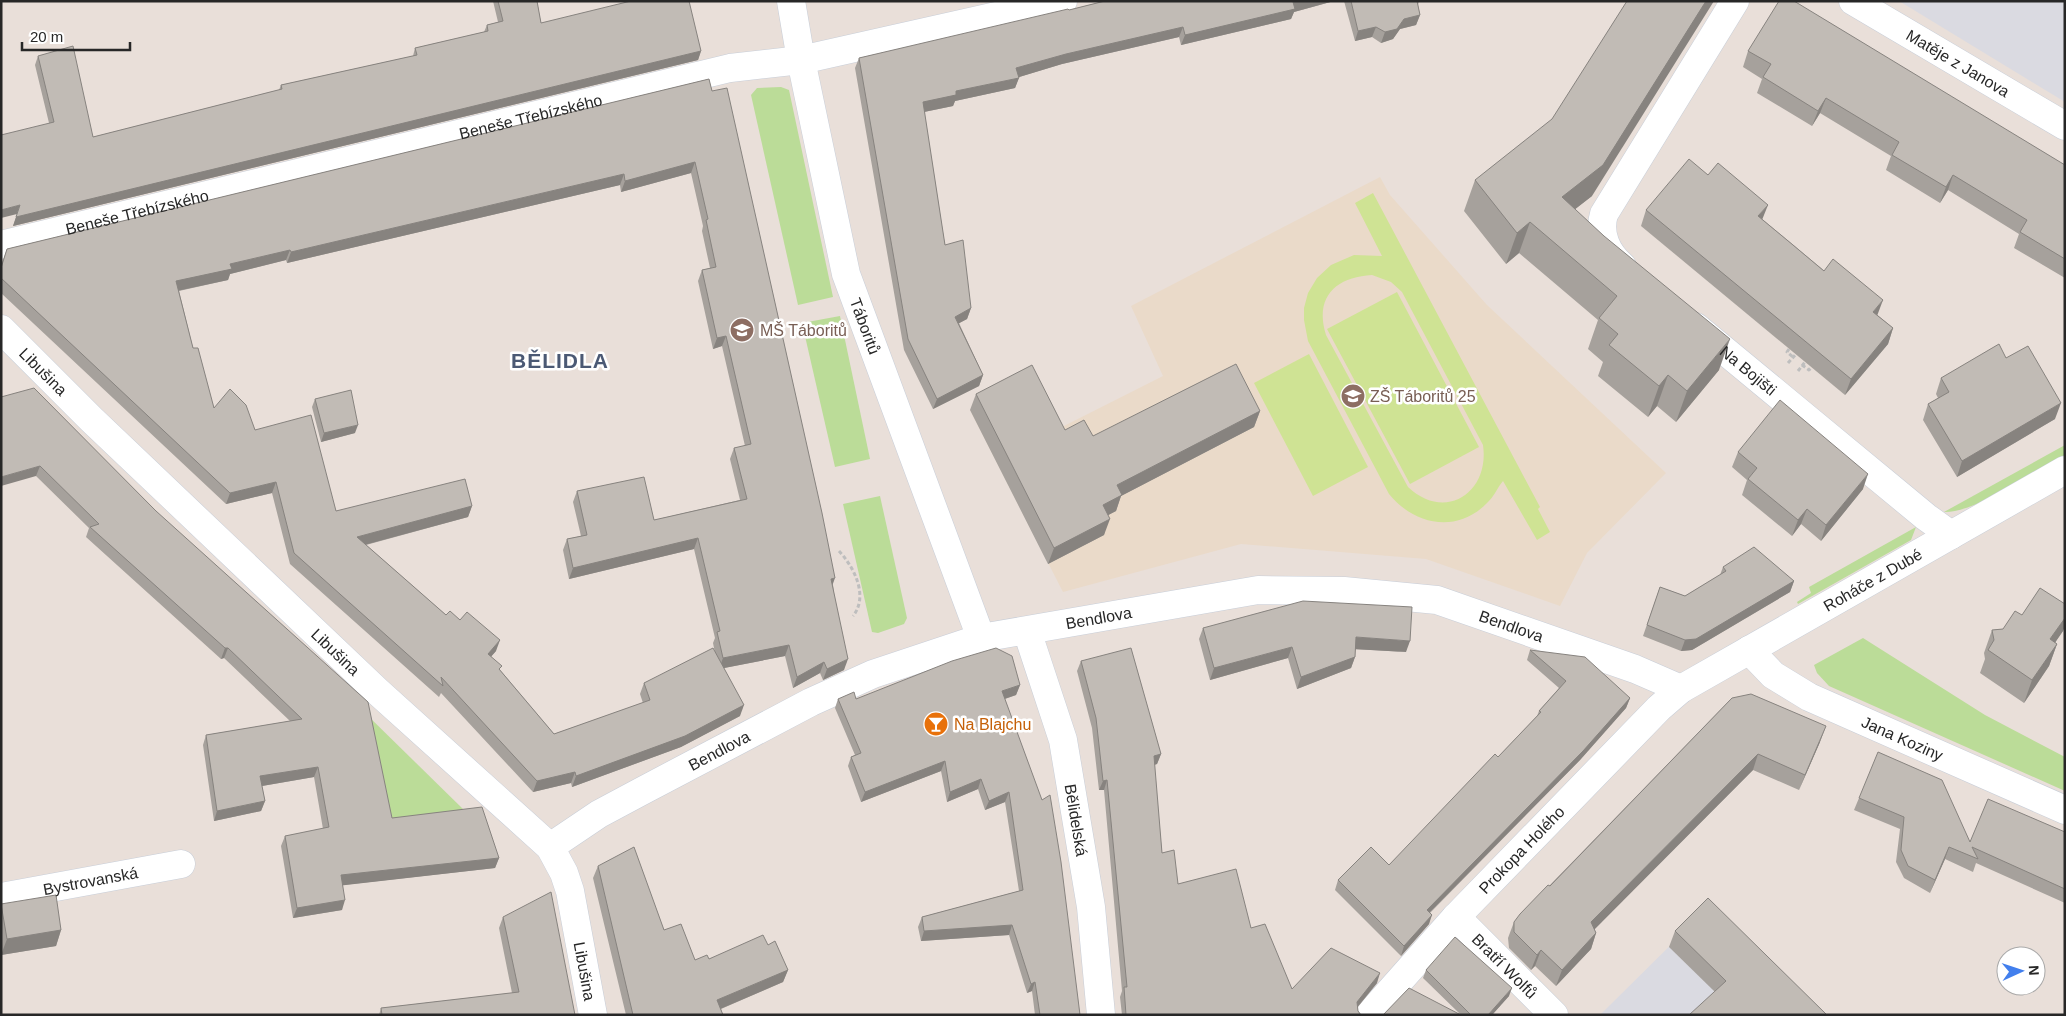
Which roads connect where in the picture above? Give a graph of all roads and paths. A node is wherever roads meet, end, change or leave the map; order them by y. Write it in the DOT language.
graph roads {
  1 [pos="791,1"];
  2 [pos="1063,1"];
  3 [pos="1735,1"];
  4 [pos="1853,1"];
  5 [pos="801,60"];
  6 [pos="2065,126"];
  7 [pos="1,245"];
  8 [pos="1639,281"];
  9 [pos="1678,312"];
  10 [pos="1,329"];
  11 [pos="1789,349"];
  12 [pos="1793,357"];
  13 [pos="1802,365"];
  14 [pos="1812,367"];
  15 [pos="2065,470"];
  16 [pos="1951,535"];
  17 [pos="839,551"];
  18 [pos="853,616"];
  19 [pos="1027,631"];
  20 [pos="980,638"];
  21 [pos="1749,650"];
  22 [pos="1680,689"];
  23 [pos="2065,810"];
  24 [pos="550,847"];
  25 [pos="181,864"];
  26 [pos="1,897"];
  27 [pos="1456,917"];
  28 [pos="593,1015"];
  29 [pos="1100,1015"];
  30 [pos="1369,1015"];
  31 [pos="1554,1015"];
  1 -- 5 [label="street, Táboritů"];
  2 -- 5 [label="street, Beneše Třebízského"];
  3 -- 8 [label="street"];
  4 -- 6 [label="street, Matěje z Janova"];
  5 -- 7 [label="street, Beneše Třebízského"];
  5 -- 20 [label="street, Táboritů"];
  9 -- 16 [label="street, Na Bojišti"];
  10 -- 24 [label="street, Libušina"];
  11 -- 12 [label="path"];
  13 -- 14 [label="path"];
  15 -- 16 [label="street, Roháče z Dubé"];
  16 -- 21 [label="street, Roháče z Dubé"];
  17 -- 18 [label="path"];
  19 -- 20 [label="street, Bendlova"];
  19 -- 22 [label="street, Bendlova"];
  19 -- 29 [label="street, Bělidelská"];
  20 -- 24 [label="street, Bendlova"];
  21 -- 22 [label="street, Roháče z Dubé"];
  21 -- 23 [label="street, Jana Koziny"];
  22 -- 27 [label="street, Prokopa Holého"];
  24 -- 28 [label="street, Libušina"];
  25 -- 26 [label="street, Bystrovanská"];
  27 -- 30 [label="street, Prokopa Holého"];
  27 -- 31 [label="street, Bratří Wolfů"];
}
